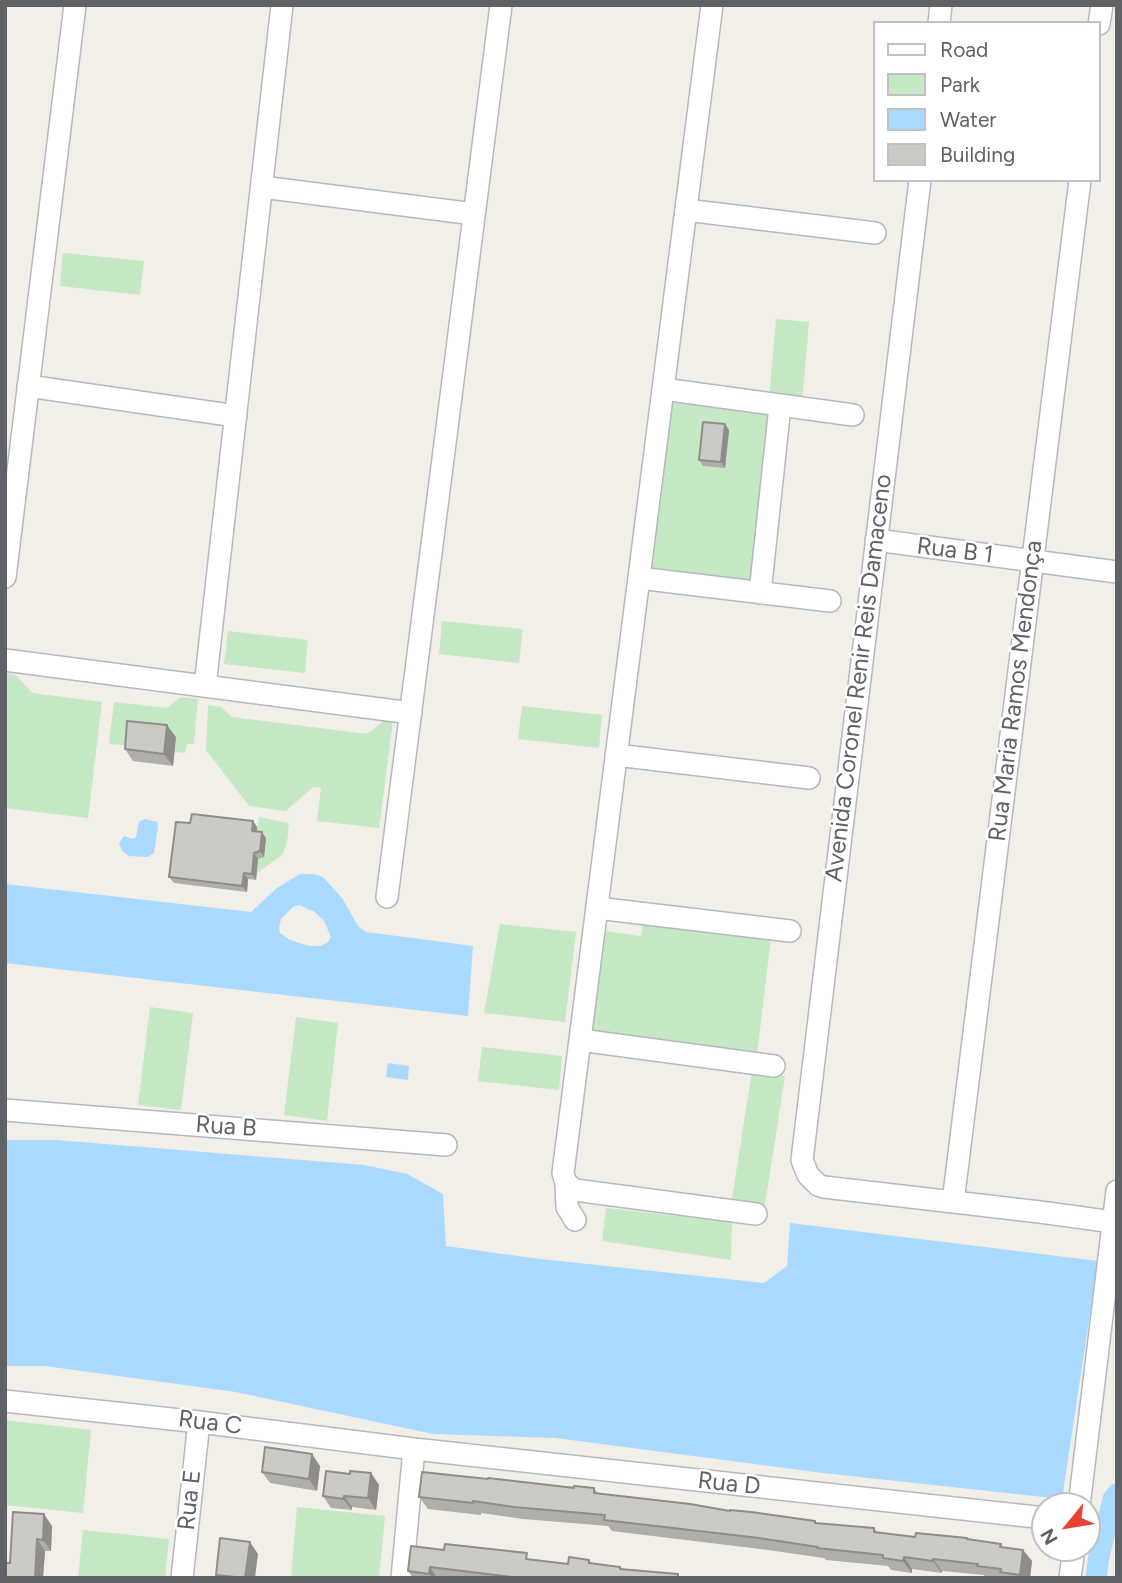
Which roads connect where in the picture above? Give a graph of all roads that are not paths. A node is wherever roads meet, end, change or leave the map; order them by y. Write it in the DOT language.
graph roads {
  1 [pos="75,5"];
  2 [pos="282,5"];
  3 [pos="501,5"];
  4 [pos="712,5"];
  5 [pos="920,182"];
  6 [pos="1080,182"];
  7 [pos="262,187"];
  8 [pos="686,210"];
  9 [pos="474,214"];
  10 [pos="875,233"];
  11 [pos="28,386"];
  12 [pos="663,389"];
  13 [pos="780,405"];
  14 [pos="853,415"];
  15 [pos="236,416"];
  16 [pos="876,540"];
  17 [pos="1032,561"];
  18 [pos="1117,572"];
  19 [pos="5,577"];
  20 [pos="639,578"];
  21 [pos="760,593"];
  22 [pos="830,601"];
  23 [pos="5,660"];
  24 [pos="205,686"];
  25 [pos="411,713"];
  26 [pos="616,755"];
  27 [pos="809,778"];
  28 [pos="387,897"];
  29 [pos="597,908"];
  30 [pos="790,931"];
  31 [pos="580,1040"];
  32 [pos="774,1066"];
  33 [pos="5,1110"];
  34 [pos="446,1144"];
  35 [pos="566,1183"];
  36 [pos="1117,1191"];
  37 [pos="953,1202"];
  38 [pos="756,1214"];
  39 [pos="575,1220"];
  40 [pos="1113,1222"];
  41 [pos="5,1401"];
  42 [pos="199,1422"];
  43 [pos="414,1449"];
  44 [pos="1081,1492"];
  45 [pos="1031,1516"];
  46 [pos="182,1578"];
  47 [pos="402,1578"];
  1 -- 11 [label="street"];
  2 -- 7 [label="street"];
  3 -- 9 [label="street"];
  4 -- 8 [label="street"];
  5 -- 16 [label="street, Avenida Coronel Renir Reis Damaceno"];
  6 -- 17 [label="street, Rua Maria Ramos Mendonça"];
  7 -- 9 [label="street"];
  7 -- 15 [label="street"];
  8 -- 10 [label="street"];
  8 -- 12 [label="street"];
  9 -- 25 [label="street"];
  11 -- 15 [label="street"];
  11 -- 19 [label="street"];
  12 -- 13 [label="street"];
  12 -- 20 [label="street"];
  13 -- 14 [label="street"];
  13 -- 21 [label="street"];
  15 -- 24 [label="street"];
  16 -- 17 [label="street, Rua B 1"];
  16 -- 37 [label="street, Avenida Coronel Renir Reis Damaceno"];
  17 -- 18 [label="street, Rua B 1"];
  17 -- 37 [label="street, Rua Maria Ramos Mendonça"];
  20 -- 21 [label="street"];
  20 -- 26 [label="street"];
  21 -- 22 [label="street"];
  23 -- 24 [label="street"];
  24 -- 25 [label="street"];
  25 -- 28 [label="street"];
  26 -- 27 [label="street"];
  26 -- 29 [label="street"];
  29 -- 30 [label="street"];
  29 -- 31 [label="street"];
  31 -- 32 [label="street"];
  31 -- 35 [label="street"];
  33 -- 34 [label="street, Rua B"];
  35 -- 38 [label="street"];
  35 -- 39 [label="street"];
  36 -- 40 [label="street"];
  37 -- 40 [label="street"];
  40 -- 44 [label="street"];
  41 -- 42 [label="street, Rua C"];
  42 -- 43 [label="street, Rua C"];
  42 -- 46 [label="street, Rua E"];
  43 -- 45 [label="street, Rua D"];
  43 -- 47 [label="street"];
}
